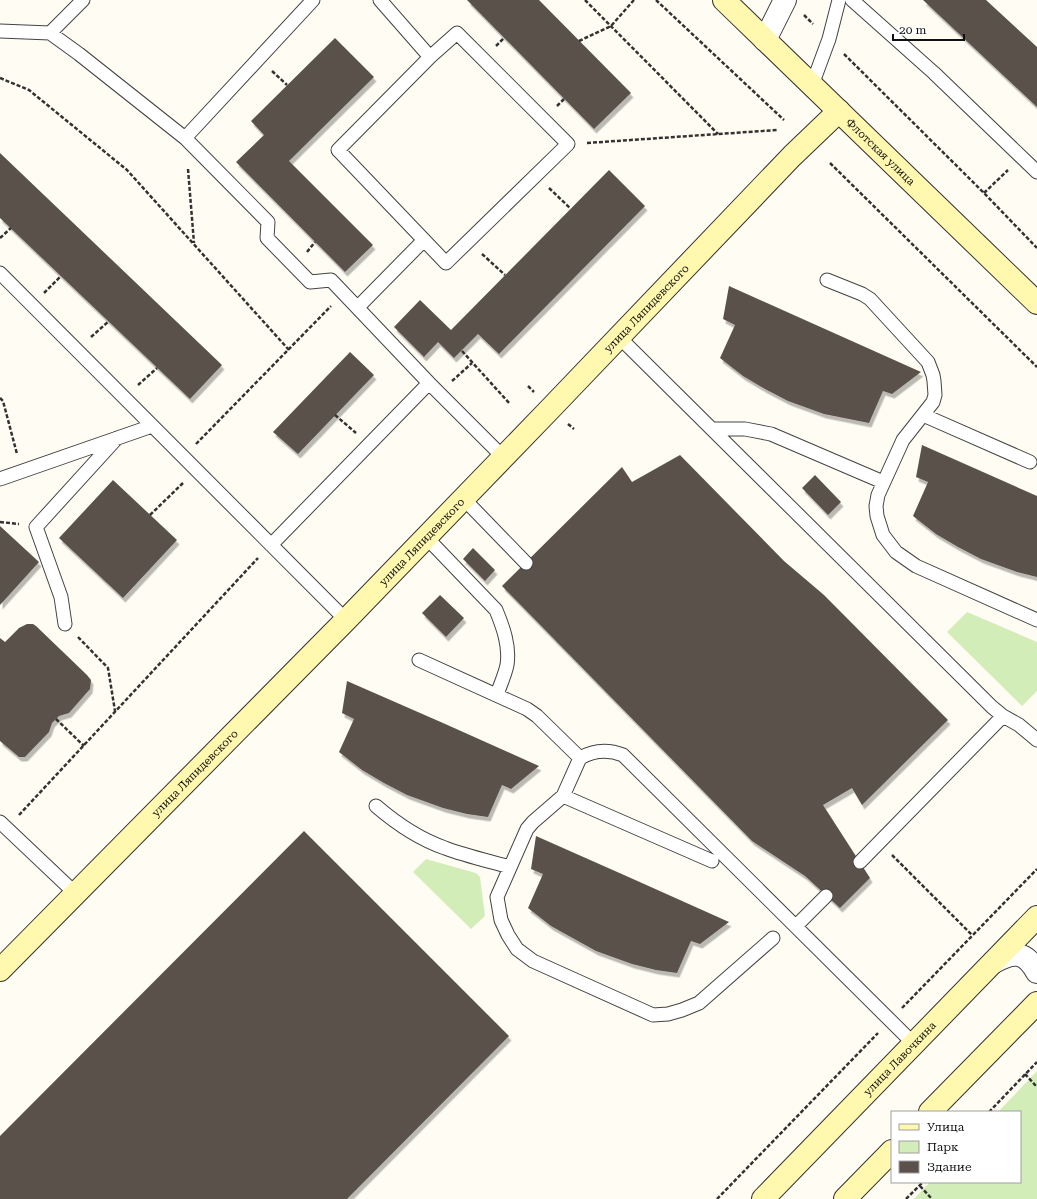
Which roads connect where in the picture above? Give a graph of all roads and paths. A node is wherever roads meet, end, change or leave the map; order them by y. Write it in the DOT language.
graph roads {
  1 [pos="83,0"];
  2 [pos="313,0"];
  3 [pos="380,0"];
  4 [pos="585,0"];
  5 [pos="634,0"];
  6 [pos="656,0"];
  7 [pos="724,0"];
  8 [pos="839,0"];
  9 [pos="852,0"];
  10 [pos="793,6"];
  11 [pos="611,26"];
  12 [pos="0,31"];
  13 [pos="50,33"];
  14 [pos="829,39"];
  15 [pos="765,40"];
  16 [pos="579,41"];
  17 [pos="430,57"];
  18 [pos="0,78"];
  19 [pos="812,85"];
  20 [pos="839,111"];
  21 [pos="784,120"];
  22 [pos="777,130"];
  23 [pos="718,135"];
  24 [pos="186,138"];
  25 [pos="568,144"];
  26 [pos="1022,156"];
  27 [pos="830,163"];
  28 [pos="1037,172"];
  29 [pos="536,176"];
  30 [pos="984,193"];
  31 [pos="570,208"];
  32 [pos="11,228"];
  33 [pos="0,238"];
  34 [pos="424,240"];
  35 [pos="468,242"];
  36 [pos="194,244"];
  37 [pos="1037,248"];
  38 [pos="0,273"];
  39 [pos="504,275"];
  40 [pos="827,280"];
  41 [pos="344,293"];
  42 [pos="1037,303"];
  43 [pos="358,307"];
  44 [pos="109,322"];
  45 [pos="619,337"];
  46 [pos="289,350"];
  47 [pos="77,351"];
  48 [pos="462,351"];
  49 [pos="472,363"];
  50 [pos="1037,367"];
  51 [pos="157,368"];
  52 [pos="429,383"];
  53 [pos="440,393"];
  54 [pos="0,398"];
  55 [pos="124,398"];
  56 [pos="510,404"];
  57 [pos="923,414"];
  58 [pos="335,415"];
  59 [pos="152,426"];
  60 [pos="712,429"];
  61 [pos="117,438"];
  62 [pos="369,445"];
  63 [pos="183,457"];
  64 [pos="503,457"];
  65 [pos="1030,462"];
  66 [pos="22,472"];
  67 [pos="0,479"];
  68 [pos="883,482"];
  69 [pos="176,491"];
  70 [pos="463,498"];
  71 [pos="150,515"];
  72 [pos="426,537"];
  73 [pos="271,545"];
  74 [pos="526,562"];
  75 [pos="346,620"];
  76 [pos="1037,620"];
  77 [pos="65,624"];
  78 [pos="419,660"];
  79 [pos="497,695"];
  80 [pos="115,711"];
  81 [pos="1004,716"];
  82 [pos="56,719"];
  83 [pos="1037,740"];
  84 [pos="84,746"];
  85 [pos="580,758"];
  86 [pos="563,796"];
  87 [pos="376,806"];
  88 [pos="3,825"];
  89 [pos="893,856"];
  90 [pos="712,861"];
  91 [pos="860,862"];
  92 [pos="510,867"];
  93 [pos="75,893"];
  94 [pos="826,896"];
  95 [pos="1037,917"];
  96 [pos="796,926"];
  97 [pos="972,935"];
  98 [pos="773,938"];
  99 [pos="994,962"];
  100 [pos="0,970"];
  101 [pos="1037,972"];
  102 [pos="1037,1003"];
  103 [pos="914,1044"];
  104 [pos="1037,1062"];
  105 [pos="1024,1074"];
  106 [pos="1037,1087"];
  107 [pos="931,1111"];
  108 [pos="990,1111"];
  109 [pos="891,1152"];
  110 [pos="922,1183"];
  111 [pos="920,1186"];
  112 [pos="763,1199"];
  113 [pos="845,1199"];
  114 [pos="906,1199"];
  115 [pos="932,1199"];
  1 -- 13 [label="lane"];
  2 -- 24 [label="lane"];
  3 -- 17 [label="lane"];
  4 -- 11 [label="path"];
  5 -- 11 [label="path"];
  6 -- 21 [label="path"];
  7 -- 15 [label="street, Флотская улица"];
  8 -- 14 [label="lane"];
  9 -- 26 [label="lane"];
  10 -- 14 [label="path"];
  10 -- 15 [label="street"];
  11 -- 16 [label="path"];
  11 -- 23 [label="path"];
  12 -- 13 [label="lane"];
  13 -- 24 [label="lane"];
  14 -- 19 [label="lane"];
  14 -- 30 [label="path"];
  15 -- 19 [label="street, Флотская улица"];
  17 -- 25 [label="lane"];
  17 -- 34 [label="lane"];
  18 -- 36 [label="path"];
  19 -- 20 [label="street, Флотская улица"];
  20 -- 42 [label="street, Флотская улица"];
  20 -- 45 [label="street, улица Ляпидевского"];
  22 -- 23 [label="path"];
  23 -- 25 [label="path"];
  24 -- 36 [label="path"];
  24 -- 41 [label="lane"];
  25 -- 29 [label="lane"];
  26 -- 28 [label="lane"];
  26 -- 30 [label="path"];
  27 -- 50 [label="path"];
  29 -- 31 [label="path"];
  29 -- 35 [label="lane"];
  30 -- 37 [label="path"];
  32 -- 33 [label="path"];
  34 -- 35 [label="lane"];
  34 -- 43 [label="lane"];
  35 -- 39 [label="path"];
  36 -- 46 [label="path"];
  38 -- 47 [label="lane"];
  40 -- 57 [label="lane"];
  41 -- 43 [label="lane"];
  41 -- 46 [label="path"];
  43 -- 52 [label="lane"];
  44 -- 47 [label="path"];
  45 -- 60 [label="lane"];
  45 -- 64 [label="street, улица Ляпидевского"];
  46 -- 63 [label="path"];
  47 -- 55 [label="lane"];
  48 -- 49 [label="path"];
  49 -- 53 [label="path"];
  49 -- 56 [label="path"];
  51 -- 55 [label="path"];
  52 -- 53 [label="lane"];
  52 -- 62 [label="lane"];
  53 -- 64 [label="lane"];
  54 -- 66 [label="path"];
  55 -- 59 [label="lane"];
  57 -- 65 [label="lane"];
  57 -- 68 [label="lane"];
  58 -- 62 [label="path"];
  59 -- 61 [label="lane"];
  59 -- 63 [label="lane"];
  60 -- 68 [label="lane"];
  60 -- 81 [label="lane"];
  61 -- 66 [label="lane"];
  61 -- 77 [label="lane"];
  62 -- 73 [label="lane"];
  63 -- 73 [label="lane"];
  64 -- 70 [label="street, улица Ляпидевского"];
  66 -- 67 [label="lane"];
  68 -- 76 [label="lane"];
  69 -- 71 [label="path"];
  70 -- 72 [label="street, улица Ляпидевского"];
  70 -- 74 [label="lane"];
  72 -- 75 [label="street, улица Ляпидевского"];
  72 -- 79 [label="lane"];
  73 -- 75 [label="lane"];
  73 -- 80 [label="path"];
  75 -- 93 [label="street, улица Ляпидевского"];
  77 -- 80 [label="path"];
  78 -- 79 [label="lane"];
  79 -- 85 [label="lane"];
  80 -- 84 [label="path"];
  81 -- 83 [label="lane"];
  81 -- 91 [label="lane"];
  82 -- 84 [label="path"];
  84 -- 88 [label="path"];
  85 -- 86 [label="lane"];
  85 -- 96 [label="lane"];
  86 -- 90 [label="lane"];
  86 -- 92 [label="lane"];
  87 -- 92 [label="lane"];
  88 -- 93 [label="lane"];
  89 -- 97 [label="path"];
  92 -- 98 [label="lane"];
  93 -- 100 [label="street, улица Ляпидевского"];
  94 -- 96 [label="lane"];
  95 -- 99 [label="street, улица Лавочкина"];
  96 -- 103 [label="lane"];
  99 -- 101 [label="street"];
  99 -- 103 [label="street, улица Лавочкина"];
  102 -- 107 [label="street"];
  103 -- 112 [label="street, улица Лавочкина"];
  104 -- 105 [label="path"];
  105 -- 106 [label="path"];
  105 -- 108 [label="path"];
  109 -- 113 [label="street"];
  110 -- 111 [label="path"];
  111 -- 114 [label="path"];
  111 -- 115 [label="path"];
}
